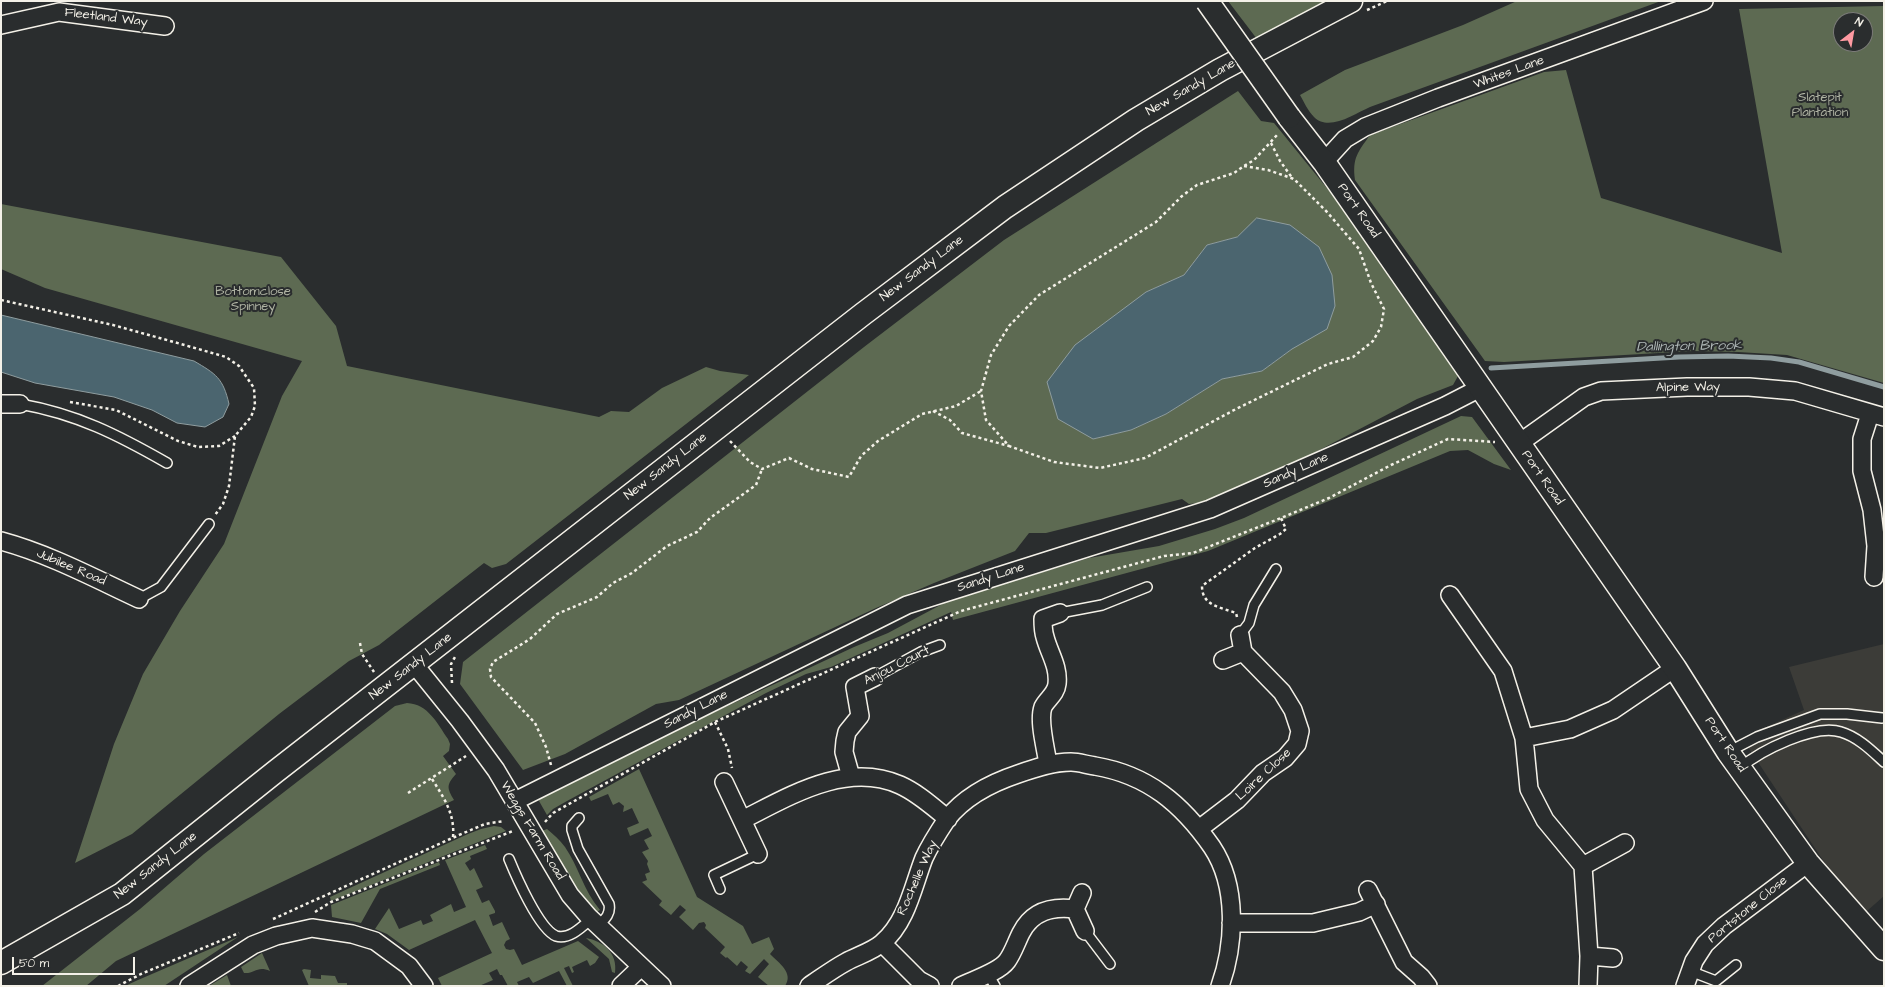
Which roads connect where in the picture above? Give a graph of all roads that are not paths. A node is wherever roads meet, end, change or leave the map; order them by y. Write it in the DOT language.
graph roads {
  1 [pos="1207,1"];
  2 [pos="1704,1"];
  3 [pos="1359,6"];
  4 [pos="1,25"];
  5 [pos="165,26"];
  6 [pos="1324,162"];
  7 [pos="1478,385"];
  8 [pos="1,404"];
  9 [pos="20,404"];
  10 [pos="1877,415"];
  11 [pos="1518,444"];
  12 [pos="167,463"];
  13 [pos="209,524"];
  14 [pos="1,541"];
  15 [pos="1880,546"];
  16 [pos="1276,569"];
  17 [pos="1874,577"];
  18 [pos="1147,587"];
  19 [pos="1450,595"];
  20 [pos="140,599"];
  21 [pos="1060,613"];
  22 [pos="1240,635"];
  23 [pos="940,645"];
  24 [pos="1243,652"];
  25 [pos="1223,660"];
  26 [pos="414,664"];
  27 [pos="1675,668"];
  28 [pos="875,677"];
  29 [pos="1882,718"];
  30 [pos="1524,738"];
  31 [pos="1734,760"];
  32 [pos="1884,762"];
  33 [pos="1048,764"];
  34 [pos="851,777"];
  35 [pos="724,782"];
  36 [pos="515,801"];
  37 [pos="579,818"];
  38 [pos="948,819"];
  39 [pos="742,820"];
  40 [pos="1199,829"];
  41 [pos="1625,843"];
  42 [pos="758,854"];
  43 [pos="509,859"];
  44 [pos="1808,863"];
  45 [pos="1583,866"];
  46 [pos="720,889"];
  47 [pos="1082,893"];
  48 [pos="1075,909"];
  49 [pos="595,923"];
  50 [pos="1231,923"];
  51 [pos="1085,932"];
  52 [pos="882,943"];
  53 [pos="1884,949"];
  54 [pos="1589,956"];
  55 [pos="1613,958"];
  56 [pos="1,963"];
  57 [pos="1110,964"];
  58 [pos="1736,965"];
  59 [pos="641,967"];
  60 [pos="1688,979"];
  61 [pos="991,980"];
  62 [pos="189,986"];
  63 [pos="424,986"];
  64 [pos="621,986"];
  65 [pos="662,986"];
  66 [pos="809,986"];
  67 [pos="930,986"];
  68 [pos="961,986"];
  69 [pos="1220,986"];
  70 [pos="1428,986"];
  71 [pos="1588,986"];
  1 -- 6 [label="street, Port Road, bridge"];
  2 -- 6 [label="street, Whites Lane"];
  3 -- 26 [label="street, New Sandy Lane"];
  4 -- 5 [label="street, Fleetland Way"];
  6 -- 7 [label="street, Port Road"];
  7 -- 11 [label="street, Port Road"];
  7 -- 36 [label="street, Sandy Lane"];
  8 -- 9 [label="street"];
  9 -- 12 [label="lane"];
  10 -- 11 [label="street, Alpine Way"];
  10 -- 15 [label="street, Alpine Way"];
  11 -- 27 [label="street, Port Road"];
  13 -- 20 [label="lane"];
  14 -- 20 [label="street, Jubilee Road"];
  15 -- 17 [label="street, Alpine Way"];
  16 -- 22 [label="lane"];
  18 -- 21 [label="lane"];
  19 -- 30 [label="street"];
  21 -- 33 [label="street"];
  22 -- 24 [label="street"];
  23 -- 28 [label="lane, Anjou Court"];
  24 -- 25 [label="street"];
  24 -- 40 [label="street, Loire Close"];
  26 -- 36 [label="street, Weggs Farm Road"];
  26 -- 56 [label="street, New Sandy Lane"];
  27 -- 30 [label="street"];
  27 -- 31 [label="street, Port Road"];
  28 -- 34 [label="street, Anjou Court"];
  29 -- 31 [label="lane"];
  30 -- 45 [label="street"];
  31 -- 32 [label="lane"];
  31 -- 44 [label="street, Port Road"];
  33 -- 38 [label="street, Rochelle Way"];
  33 -- 40 [label="street, Rochelle Way"];
  34 -- 38 [label="street"];
  34 -- 39 [label="street"];
  35 -- 39 [label="street"];
  36 -- 49 [label="street, Weggs Farm Road"];
  37 -- 49 [label="lane"];
  38 -- 52 [label="street, Rochelle Way"];
  39 -- 42 [label="street"];
  40 -- 50 [label="street, Rochelle Way"];
  41 -- 45 [label="street"];
  42 -- 46 [label="lane"];
  43 -- 49 [label="lane"];
  44 -- 53 [label="street, Port Road"];
  44 -- 60 [label="street, Portstone Close"];
  45 -- 54 [label="street"];
  47 -- 48 [label="street"];
  48 -- 51 [label="street"];
  48 -- 61 [label="street"];
  49 -- 59 [label="street, Weggs Farm Road"];
  50 -- 69 [label="street, Rochelle Way"];
  50 -- 70 [label="street"];
  51 -- 57 [label="lane"];
  52 -- 66 [label="street, Rochelle Way"];
  52 -- 67 [label="street"];
  54 -- 55 [label="street"];
  54 -- 71 [label="street"];
  58 -- 60 [label="lane"];
  59 -- 64 [label="street"];
  59 -- 65 [label="street, Weggs Farm Road"];
  61 -- 68 [label="street"];
  62 -- 63 [label="street"];
}
